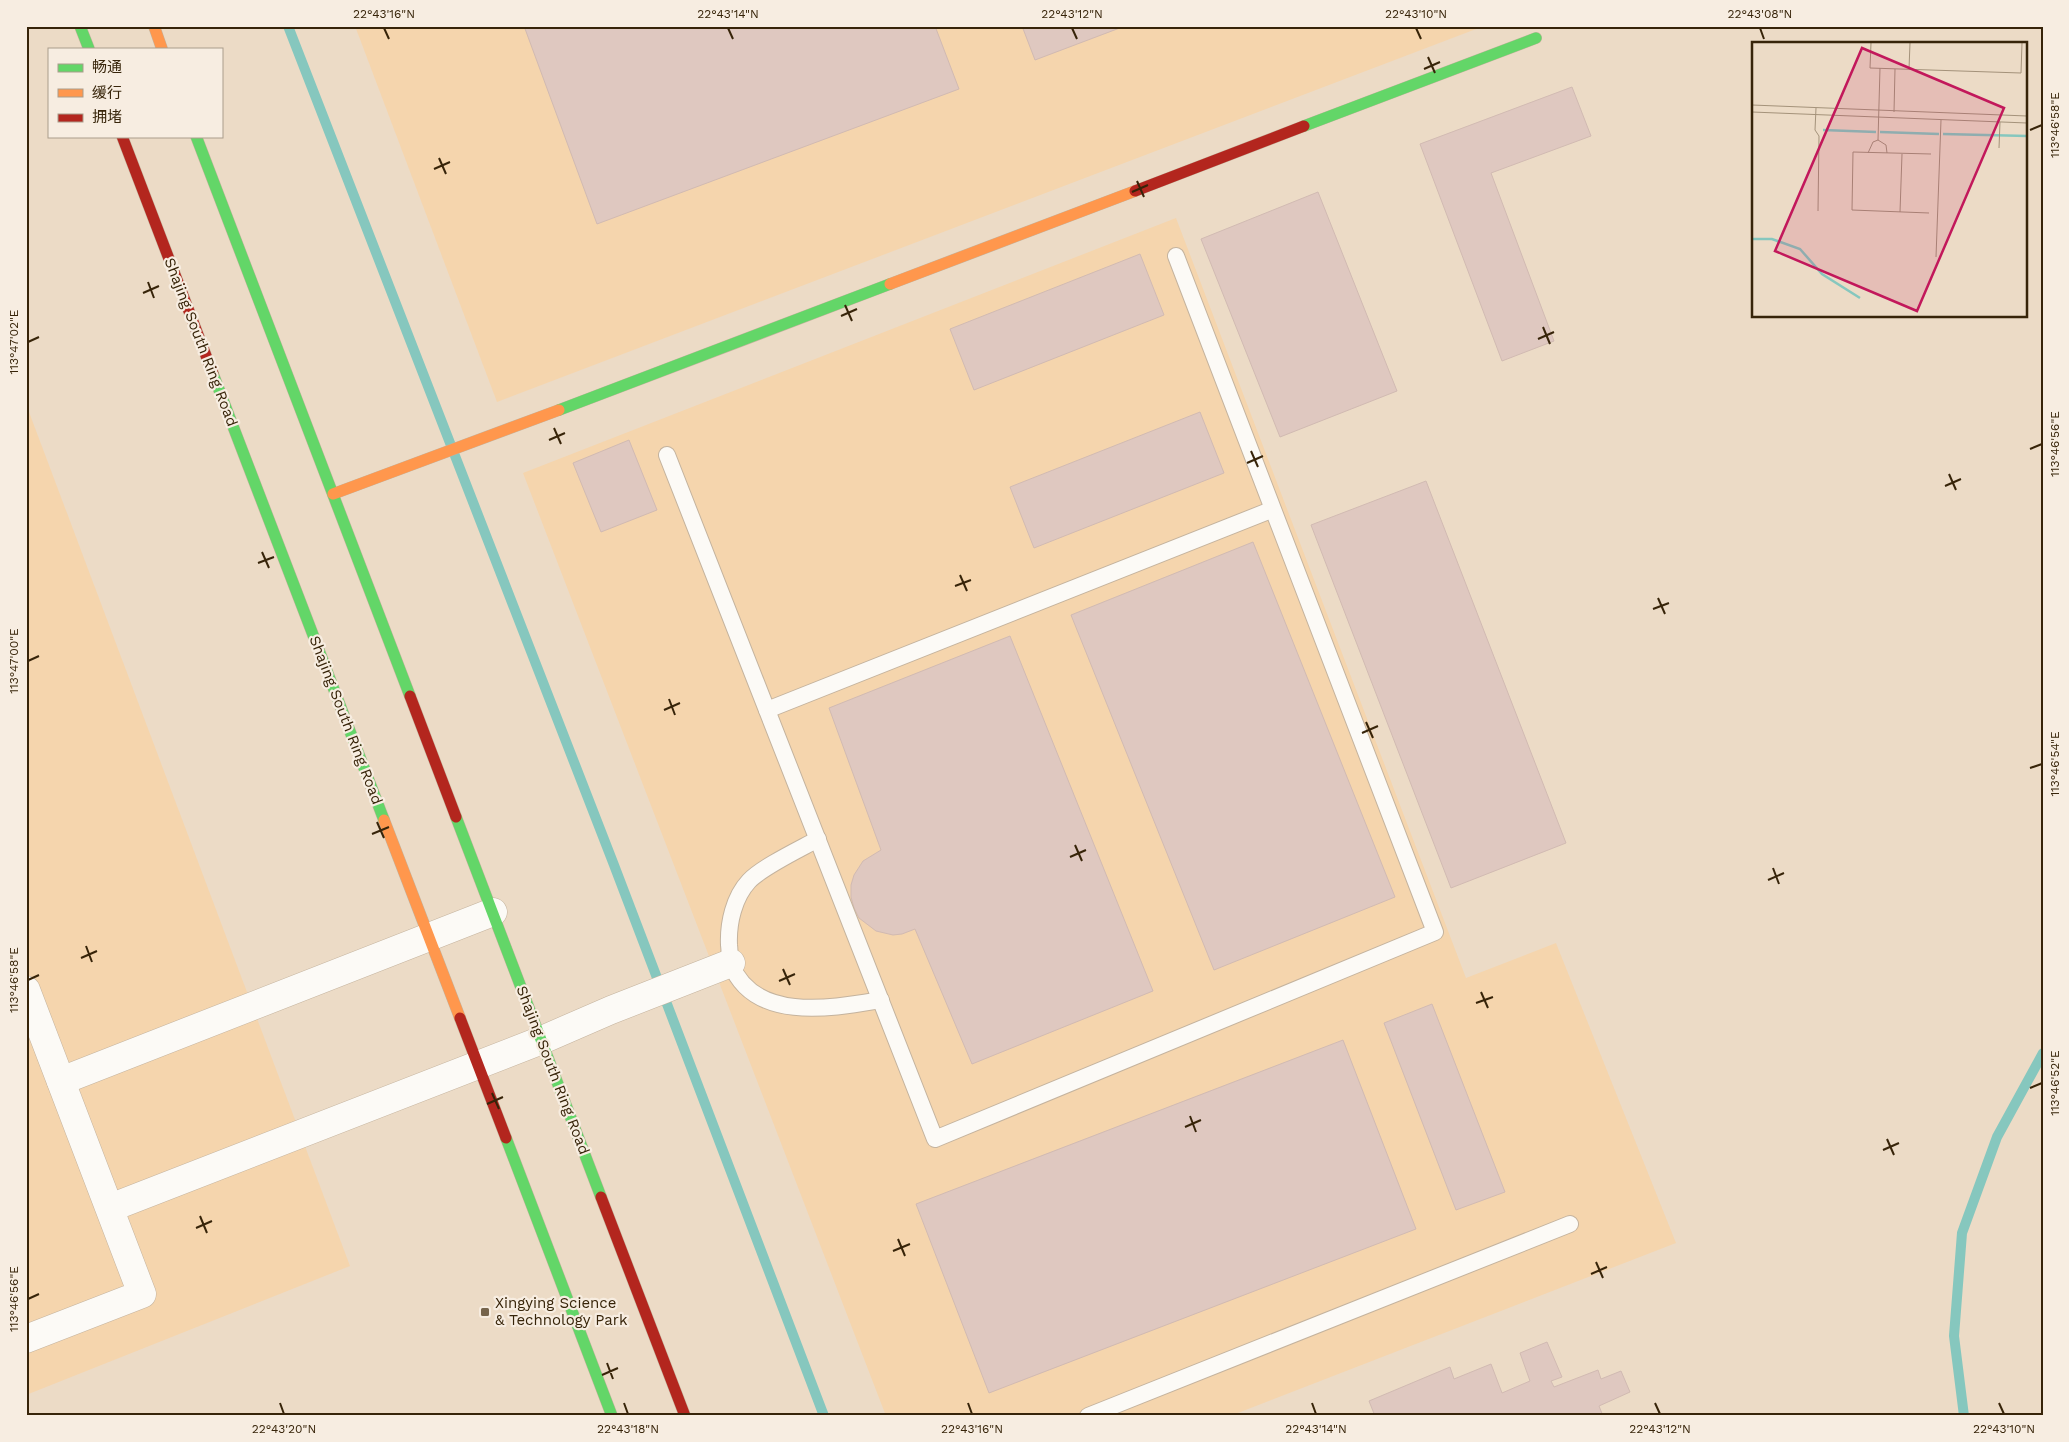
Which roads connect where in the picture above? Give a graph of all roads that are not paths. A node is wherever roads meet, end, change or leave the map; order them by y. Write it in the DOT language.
graph roads {
  1 [pos="80,26"];
  2 [pos="154,26"];
  3 [pos="1536,38"];
  4 [pos="89,48"];
  5 [pos="162,48"];
  6 [pos="123,138"];
  7 [pos="197,138"];
  8 [pos="1176,256"];
  9 [pos="667,455"];
  10 [pos="333,494"];
  11 [pos="1271,510"];
  12 [pos="767,710"];
  13 [pos="818,839"];
  14 [pos="493,912"];
  15 [pos="428,936"];
  16 [pos="731,963"];
  17 [pos="26,990"];
  18 [pos="881,1000"];
  19 [pos="542,1040"];
  20 [pos="477,1064"];
  21 [pos="61,1081"];
  22 [pos="110,1208"];
  23 [pos="1570,1224"];
  24 [pos="26,1339"];
  25 [pos="612,1416"];
  26 [pos="685,1416"];
  27 [pos="1088,1416"];
  1 -- 4 [label="main road"];
  2 -- 5 [label="main road"];
  3 -- 10 [label="main road"];
  6 -- 15 [label="main road, Shajing South Ring Road"];
  7 -- 10 [label="main road, Shajing South Ring Road"];
  8 -- 11 [label="lane"];
  9 -- 12 [label="lane"];
  10 -- 14 [label="main road, Shajing South Ring Road"];
  11 -- 12 [label="lane"];
  11 -- 18 [label="lane"];
  12 -- 13 [label="lane"];
  13 -- 16 [label="lane"];
  13 -- 18 [label="lane"];
  14 -- 15 [label="street"];
  14 -- 19 [label="main road, Shajing South Ring Road"];
  15 -- 20 [label="main road, Shajing South Ring Road"];
  15 -- 21 [label="street"];
  16 -- 18 [label="lane"];
  16 -- 19 [label="street"];
  17 -- 21 [label="street"];
  19 -- 20 [label="street"];
  19 -- 26 [label="main road, Shajing South Ring Road"];
  20 -- 22 [label="street"];
  20 -- 25 [label="main road, Shajing South Ring Road"];
  21 -- 22 [label="street"];
  22 -- 24 [label="street"];
  23 -- 27 [label="lane"];
}
